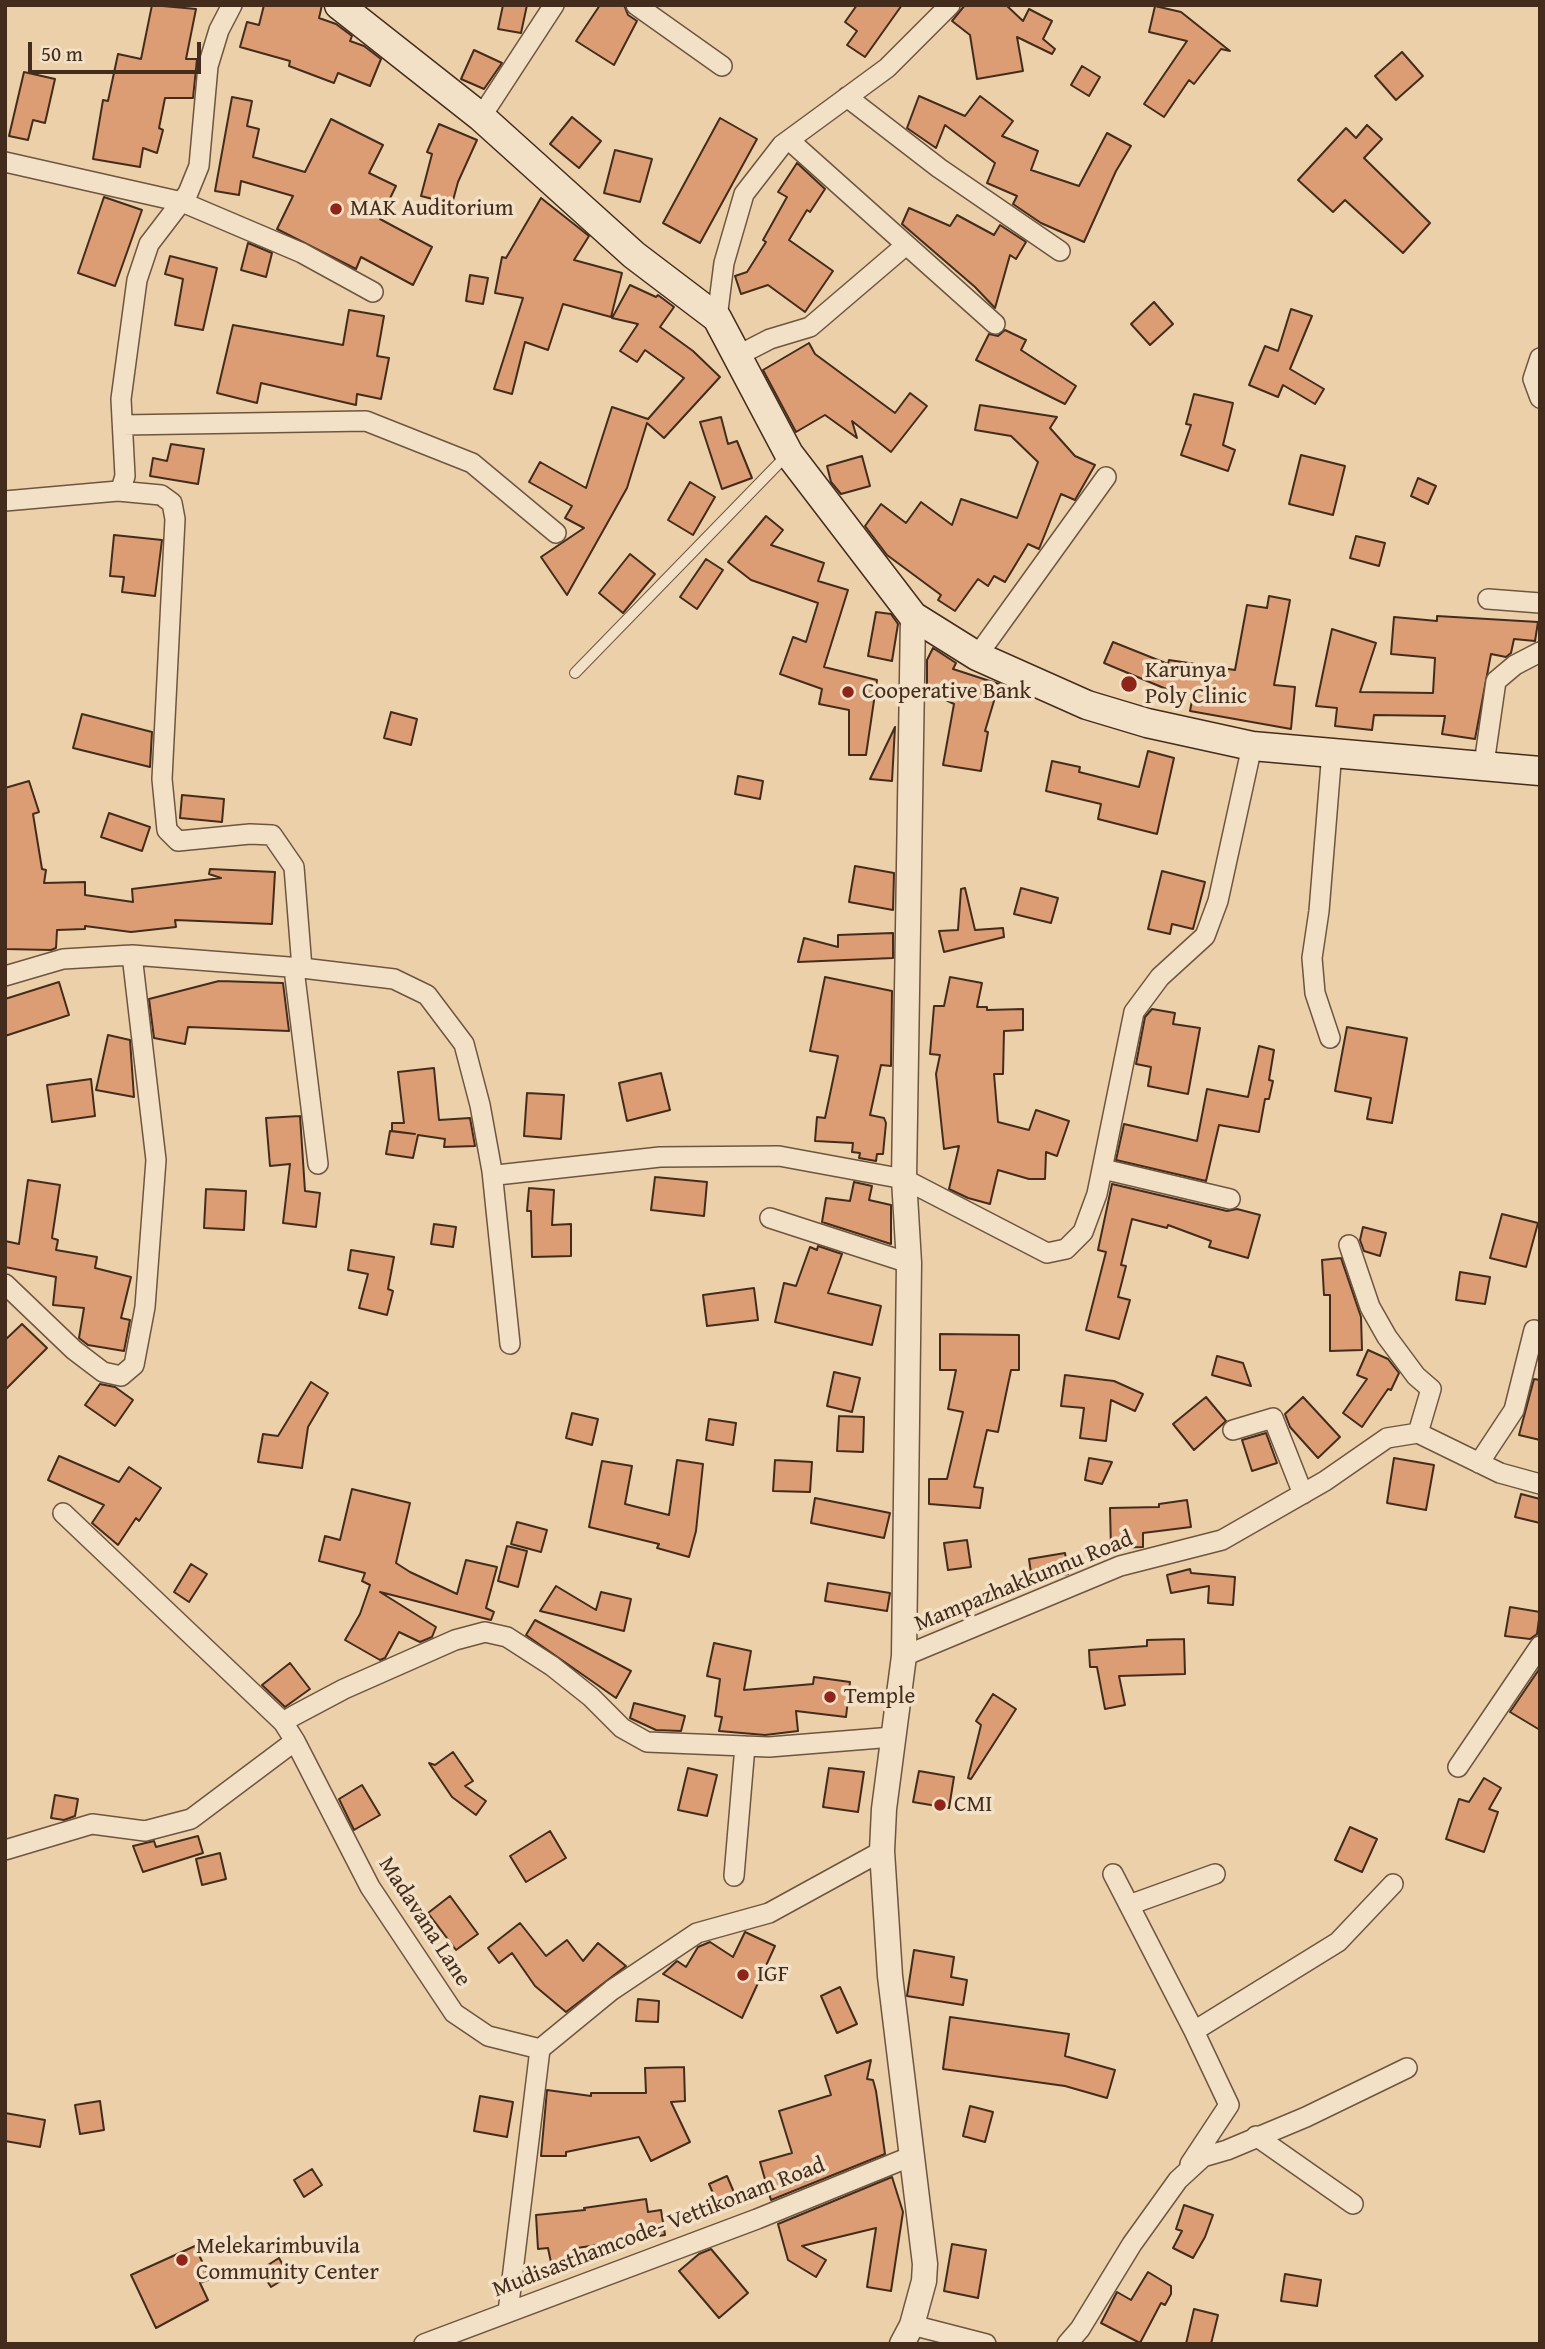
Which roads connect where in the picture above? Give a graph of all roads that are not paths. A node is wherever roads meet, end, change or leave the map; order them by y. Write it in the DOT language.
graph roads {
  1 [pos="232,5"];
  2 [pos="339,5"];
  3 [pos="554,5"];
  4 [pos="636,5"];
  5 [pos="946,8"];
  6 [pos="722,66"];
  7 [pos="847,97"];
  8 [pos="481,117"];
  9 [pos="789,140"];
  10 [pos="5,162"];
  11 [pos="182,202"];
  12 [pos="906,245"];
  13 [pos="1060,251"];
  14 [pos="373,292"];
  15 [pos="717,318"];
  16 [pos="995,324"];
  17 [pos="735,358"];
  18 [pos="1540,358"];
  19 [pos="1540,398"];
  20 [pos="123,425"];
  21 [pos="789,454"];
  22 [pos="1106,477"];
  23 [pos="118,491"];
  24 [pos="5,501"];
  25 [pos="556,533"];
  26 [pos="1488,599"];
  27 [pos="1540,603"];
  28 [pos="914,616"];
  29 [pos="1540,652"];
  30 [pos="977,656"];
  31 [pos="575,673"];
  32 [pos="1252,746"];
  33 [pos="1332,751"];
  34 [pos="1484,764"];
  35 [pos="1540,771"];
  36 [pos="132,956"];
  37 [pos="298,968"];
  38 [pos="5,976"];
  39 [pos="1330,1038"];
  40 [pos="318,1164"];
  41 [pos="1103,1169"];
  42 [pos="492,1171"];
  43 [pos="904,1179"];
  44 [pos="1230,1199"];
  45 [pos="770,1218"];
  46 [pos="1349,1245"];
  47 [pos="909,1263"];
  48 [pos="5,1284"];
  49 [pos="1534,1330"];
  50 [pos="510,1344"];
  51 [pos="1233,1430"];
  52 [pos="1418,1433"];
  53 [pos="1479,1463"];
  54 [pos="1540,1484"];
  55 [pos="1303,1493"];
  56 [pos="64,1513"];
  57 [pos="1540,1646"];
  58 [pos="904,1656"];
  59 [pos="284,1722"];
  60 [pos="893,1737"];
  61 [pos="295,1741"];
  62 [pos="745,1746"];
  63 [pos="1458,1767"];
  64 [pos="5,1850"];
  65 [pos="882,1851"];
  66 [pos="1113,1874"];
  67 [pos="1215,1874"];
  68 [pos="734,1876"];
  69 [pos="1393,1884"];
  70 [pos="1129,1905"];
  71 [pos="1194,2031"];
  72 [pos="540,2049"];
  73 [pos="1407,2068"];
  74 [pos="1256,2136"];
  75 [pos="912,2156"];
  76 [pos="1184,2174"];
  77 [pos="1353,2204"];
  78 [pos="508,2312"];
  79 [pos="907,2335"];
  80 [pos="424,2344"];
  81 [pos="986,2344"];
  82 [pos="1067,2344"];
  1 -- 11 [label="street"];
  2 -- 8 [label="main road"];
  3 -- 8 [label="street"];
  4 -- 6 [label="street"];
  5 -- 7 [label="street"];
  7 -- 9 [label="street"];
  7 -- 13 [label="street"];
  8 -- 15 [label="main road"];
  9 -- 12 [label="street"];
  9 -- 15 [label="street"];
  10 -- 11 [label="street"];
  11 -- 14 [label="street"];
  11 -- 20 [label="street"];
  12 -- 16 [label="street"];
  12 -- 17 [label="street"];
  15 -- 17 [label="main road"];
  17 -- 21 [label="main road"];
  18 -- 19 [label="street"];
  20 -- 23 [label="street"];
  20 -- 25 [label="street"];
  21 -- 28 [label="main road"];
  21 -- 31 [label="lane"];
  22 -- 30 [label="street"];
  23 -- 24 [label="street"];
  23 -- 37 [label="street"];
  26 -- 27 [label="street"];
  28 -- 30 [label="main road"];
  28 -- 43 [label="street"];
  29 -- 34 [label="street"];
  30 -- 32 [label="main road"];
  32 -- 33 [label="main road"];
  32 -- 41 [label="street"];
  33 -- 34 [label="main road"];
  33 -- 39 [label="street"];
  34 -- 35 [label="main road"];
  36 -- 37 [label="street"];
  36 -- 38 [label="street"];
  36 -- 48 [label="street"];
  37 -- 40 [label="street"];
  37 -- 42 [label="street"];
  41 -- 43 [label="street"];
  41 -- 44 [label="street"];
  42 -- 43 [label="street"];
  42 -- 50 [label="street"];
  43 -- 47 [label="street"];
  45 -- 47 [label="street"];
  46 -- 52 [label="street"];
  47 -- 58 [label="street"];
  49 -- 53 [label="street"];
  51 -- 55 [label="street"];
  52 -- 53 [label="street"];
  52 -- 55 [label="street, Mampazhakkunnu Road"];
  53 -- 54 [label="street"];
  55 -- 58 [label="street, Mampazhakkunnu Road"];
  56 -- 59 [label="street, Madavana Lane"];
  57 -- 63 [label="street"];
  58 -- 60 [label="street"];
  59 -- 61 [label="street, Madavana Lane"];
  59 -- 62 [label="street"];
  60 -- 62 [label="street"];
  60 -- 65 [label="street"];
  61 -- 64 [label="street"];
  61 -- 72 [label="street, Madavana Lane"];
  62 -- 68 [label="street"];
  65 -- 72 [label="street"];
  65 -- 75 [label="street"];
  66 -- 70 [label="street"];
  67 -- 70 [label="street"];
  69 -- 71 [label="street"];
  70 -- 71 [label="street"];
  71 -- 76 [label="street"];
  72 -- 78 [label="street"];
  73 -- 74 [label="street"];
  74 -- 76 [label="street"];
  74 -- 77 [label="street"];
  75 -- 78 [label="street, Mudisasthamcode- Vettikonam Road"];
  75 -- 79 [label="street"];
  76 -- 82 [label="street"];
  78 -- 80 [label="street, Mudisasthamcode- Vettikonam Road"];
  79 -- 81 [label="street"];
}
